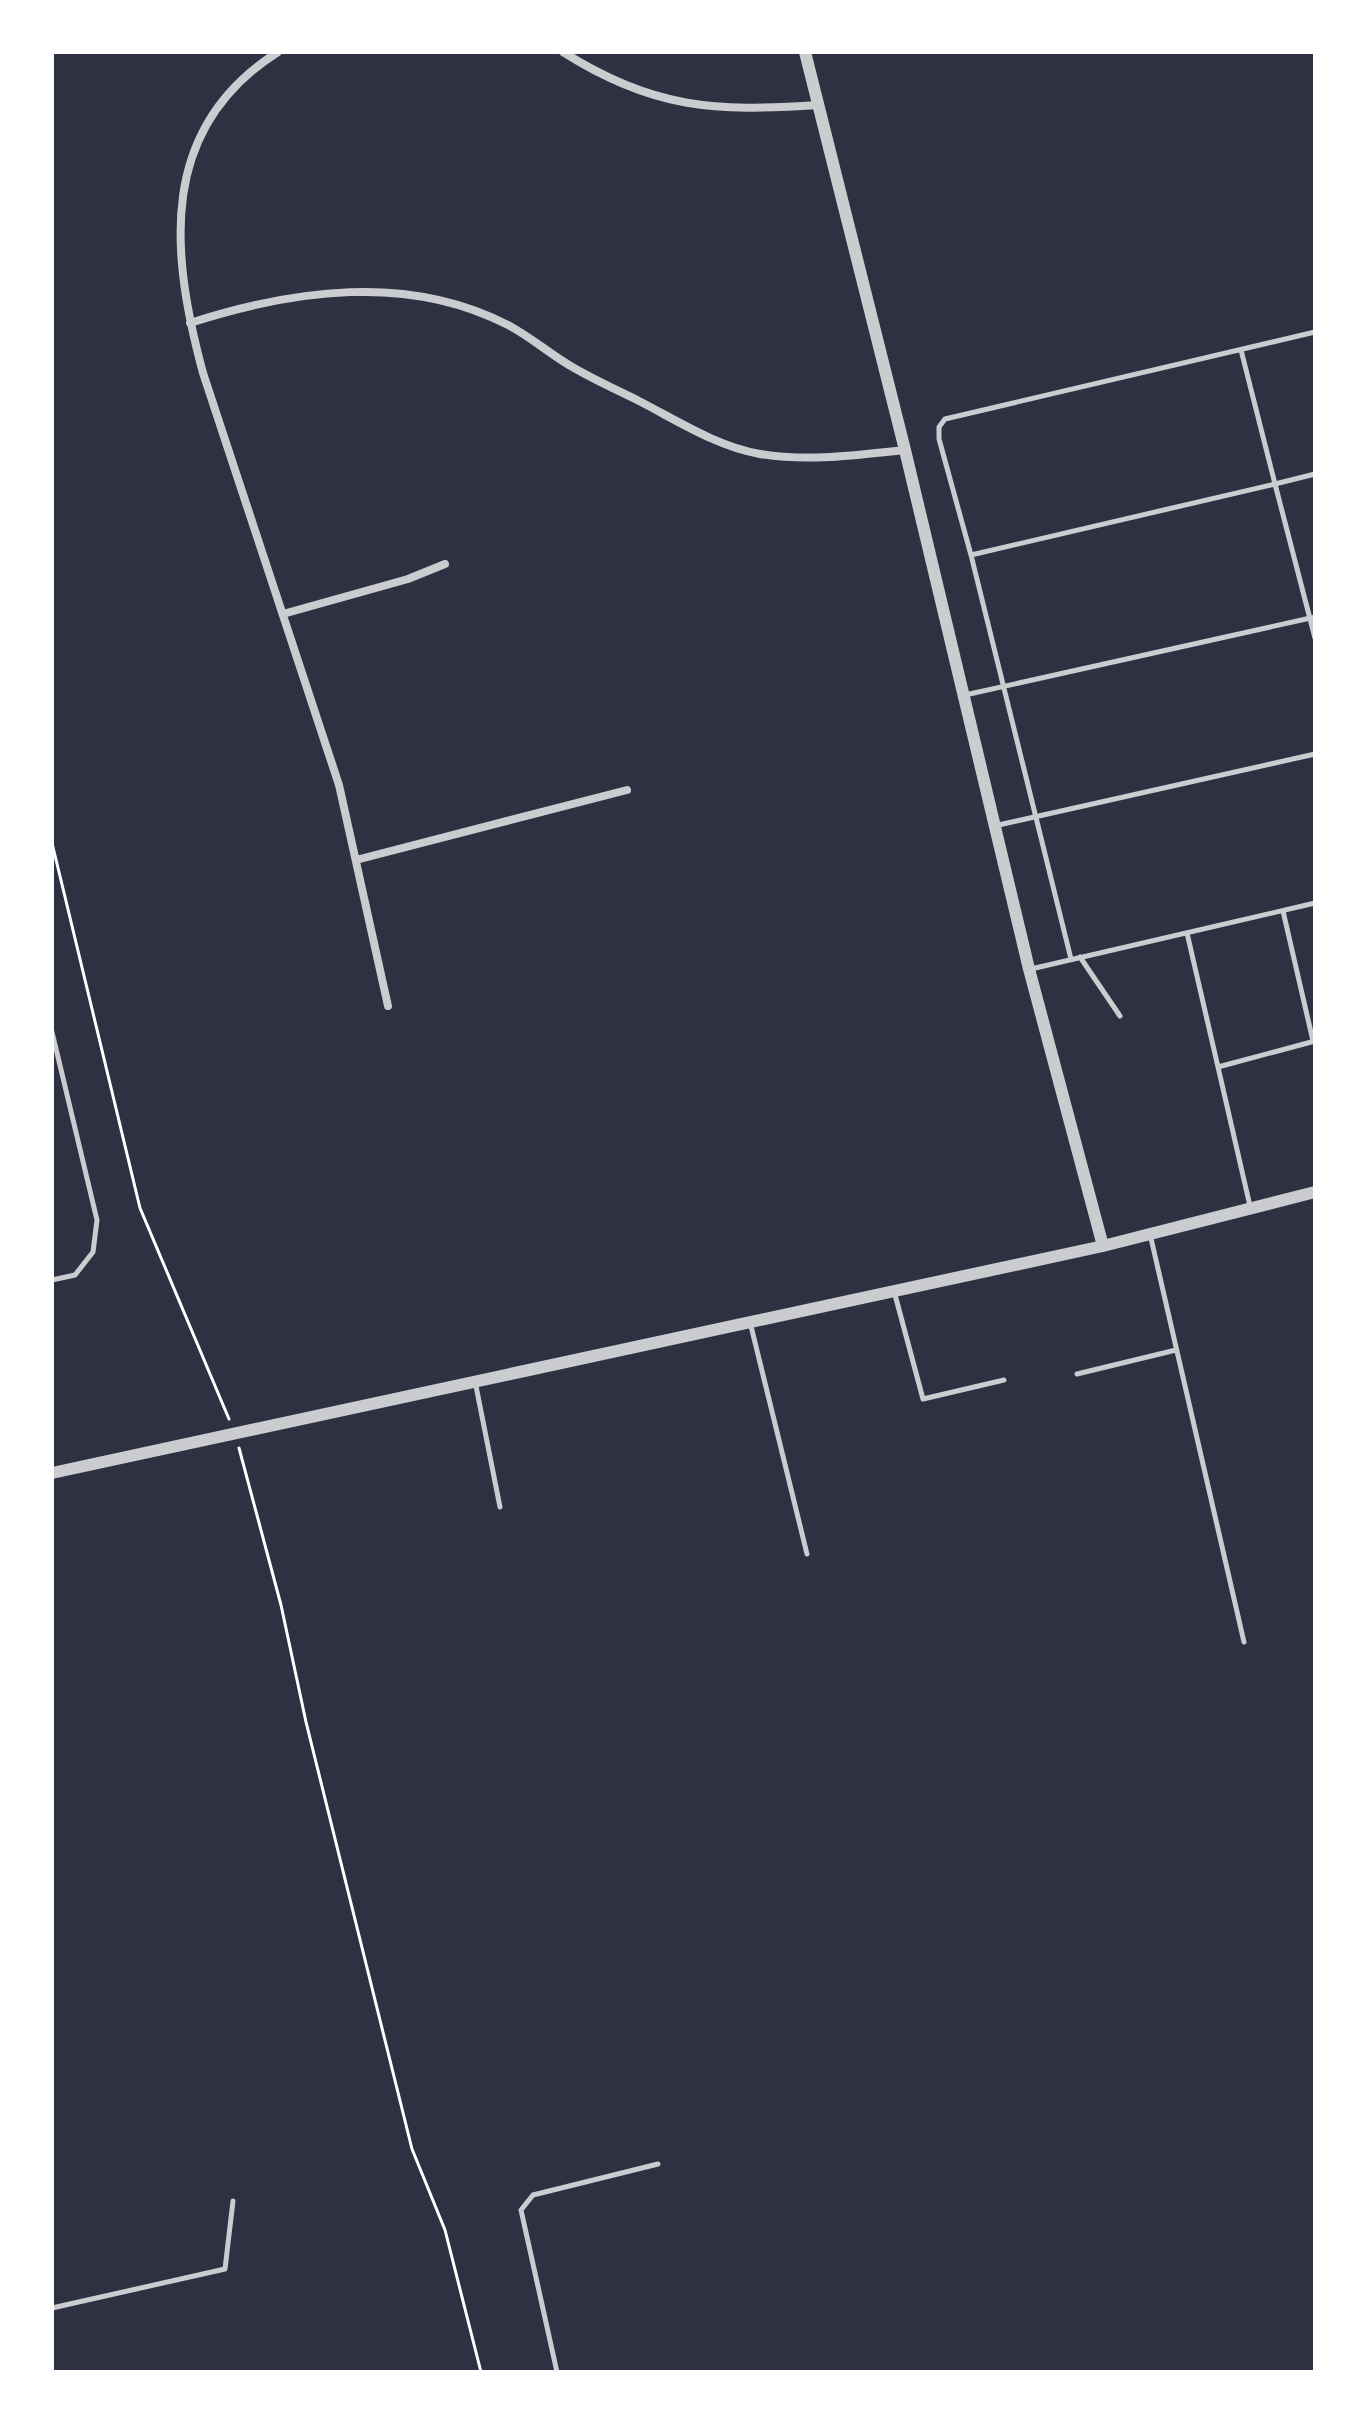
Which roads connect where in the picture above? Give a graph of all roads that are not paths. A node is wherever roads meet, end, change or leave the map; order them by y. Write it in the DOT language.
graph roads {
  1 [pos="278,52"];
  2 [pos="563,52"];
  3 [pos="805,52"];
  4 [pos="818,105"];
  5 [pos="190,323"];
  6 [pos="1315,332"];
  7 [pos="1241,350"];
  8 [pos="905,450"];
  9 [pos="1315,474"];
  10 [pos="1275,484"];
  11 [pos="971,555"];
  12 [pos="445,564"];
  13 [pos="283,614"];
  14 [pos="1313,618"];
  15 [pos="1315,638"];
  16 [pos="1006,686"];
  17 [pos="961,696"];
  18 [pos="1315,754"];
  19 [pos="627,790"];
  20 [pos="1036,816"];
  21 [pos="993,826"];
  22 [pos="356,860"];
  23 [pos="1315,903"];
  24 [pos="1283,911"];
  25 [pos="1187,933"];
  26 [pos="1080,957"];
  27 [pos="1071,959"];
  28 [pos="1029,969"];
  29 [pos="388,1006"];
  30 [pos="1120,1016"];
  31 [pos="52,1032"];
  32 [pos="1314,1041"];
  33 [pos="1218,1067"];
  34 [pos="1315,1192"];
  35 [pos="1250,1207"];
  36 [pos="1150,1233"];
  37 [pos="1103,1246"];
  38 [pos="52,1280"];
  39 [pos="894,1290"];
  40 [pos="750,1322"];
  41 [pos="1176,1350"];
  42 [pos="1077,1374"];
  43 [pos="1004,1380"];
  44 [pos="474,1381"];
  45 [pos="52,1473"];
  46 [pos="500,1507"];
  47 [pos="807,1554"];
  48 [pos="1244,1642"];
  49 [pos="658,2164"];
  50 [pos="233,2201"];
  51 [pos="52,2308"];
  52 [pos="557,2372"];
  1 -- 5 [label="street"];
  2 -- 4 [label="street"];
  3 -- 4 [label="street"];
  4 -- 8 [label="street"];
  5 -- 8 [label="street"];
  5 -- 13 [label="street"];
  6 -- 7 [label="lane"];
  7 -- 10 [label="lane"];
  7 -- 11 [label="lane"];
  8 -- 17 [label="street"];
  9 -- 10 [label="lane"];
  10 -- 11 [label="lane"];
  10 -- 14 [label="lane"];
  11 -- 16 [label="lane"];
  12 -- 13 [label="street"];
  13 -- 22 [label="street"];
  14 -- 15 [label="lane"];
  14 -- 16 [label="lane"];
  16 -- 17 [label="lane"];
  16 -- 20 [label="lane"];
  17 -- 21 [label="street"];
  18 -- 20 [label="lane"];
  19 -- 22 [label="street"];
  20 -- 21 [label="lane"];
  20 -- 27 [label="lane"];
  21 -- 28 [label="street"];
  22 -- 29 [label="street"];
  23 -- 24 [label="lane"];
  24 -- 25 [label="lane"];
  24 -- 32 [label="lane"];
  25 -- 26 [label="lane"];
  25 -- 33 [label="lane"];
  26 -- 27 [label="lane"];
  26 -- 30 [label="lane"];
  27 -- 28 [label="lane"];
  28 -- 37 [label="street"];
  31 -- 38 [label="lane"];
  32 -- 33 [label="lane"];
  33 -- 35 [label="lane"];
  34 -- 35 [label="street"];
  35 -- 36 [label="street"];
  36 -- 37 [label="street"];
  36 -- 41 [label="lane"];
  37 -- 39 [label="street"];
  39 -- 40 [label="street"];
  39 -- 43 [label="lane"];
  40 -- 44 [label="street"];
  40 -- 47 [label="lane"];
  41 -- 42 [label="lane"];
  41 -- 48 [label="lane"];
  44 -- 45 [label="street"];
  44 -- 46 [label="lane"];
  49 -- 52 [label="lane"];
  50 -- 51 [label="lane"];
}
